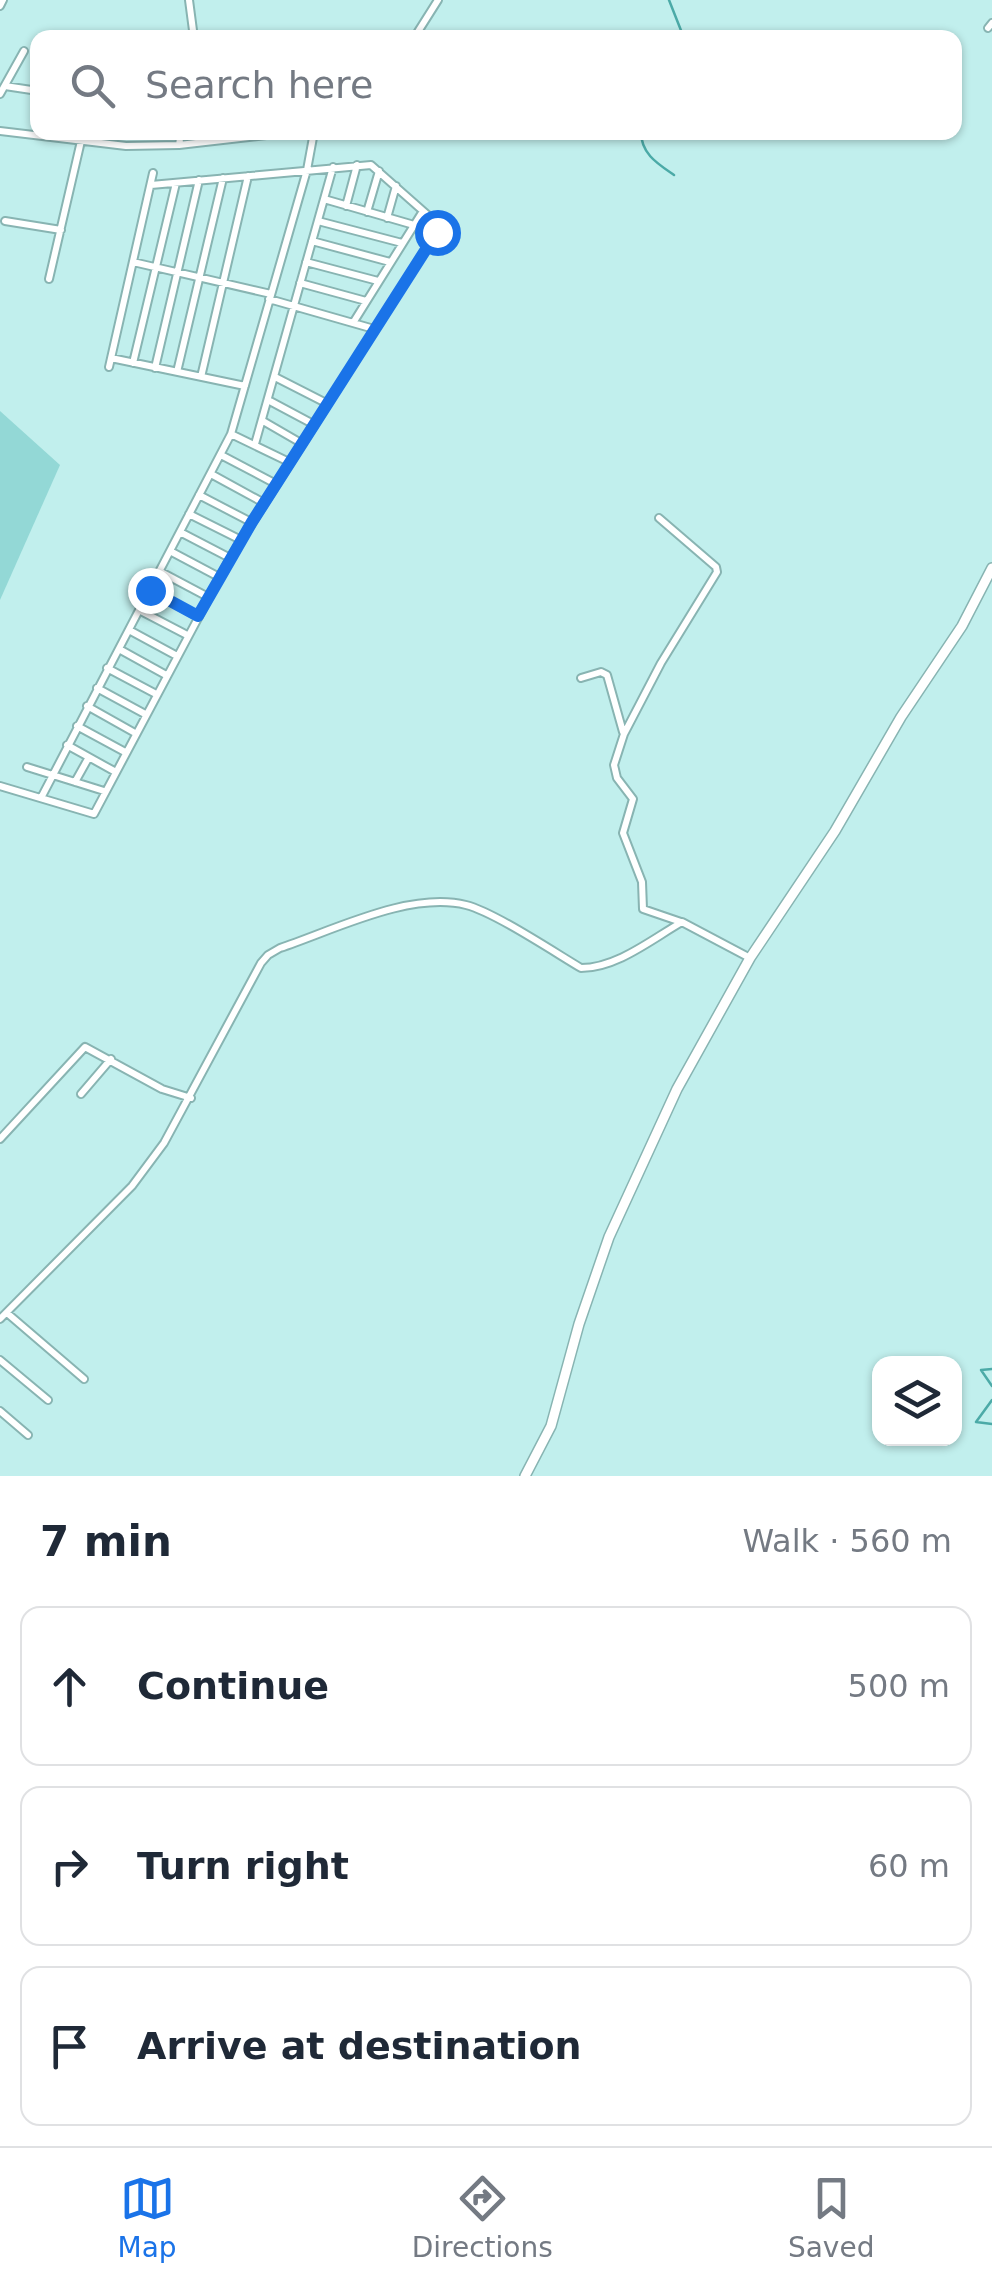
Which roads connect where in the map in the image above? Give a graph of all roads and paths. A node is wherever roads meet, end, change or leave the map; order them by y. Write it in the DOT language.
graph roads {
  1 [pos="190,0"];
  2 [pos="438,0"];
  3 [pos="193,30"];
  4 [pos="419,30"];
  5 [pos="24,51"];
  6 [pos="2,90"];
  7 [pos="30,91"];
  8 [pos="0,131"];
  9 [pos="30,135"];
  10 [pos="73,140"];
  11 [pos="180,140"];
  12 [pos="227,140"];
  13 [pos="313,140"];
  14 [pos="81,141"];
  15 [pos="179,146"];
  16 [pos="357,165"];
  17 [pos="333,168"];
  18 [pos="307,170"];
  19 [pos="379,170"];
  20 [pos="154,173"];
  21 [pos="248,176"];
  22 [pos="223,178"];
  23 [pos="200,180"];
  24 [pos="176,182"];
  25 [pos="151,185"];
  26 [pos="396,186"];
  27 [pos="324,199"];
  28 [pos="346,206"];
  29 [pos="423,211"];
  30 [pos="366,212"];
  31 [pos="387,218"];
  32 [pos="318,221"];
  33 [pos="4,222"];
  34 [pos="414,225"];
  35 [pos="60,230"];
  36 [pos="312,241"];
  37 [pos="402,244"];
  38 [pos="133,262"];
  39 [pos="306,262"];
  40 [pos="390,262"];
  41 [pos="156,267"];
  42 [pos="177,272"];
  43 [pos="199,277"];
  44 [pos="50,279"];
  45 [pos="378,281"];
  46 [pos="222,283"];
  47 [pos="300,284"];
  48 [pos="270,296"];
  49 [pos="366,301"];
  50 [pos="294,306"];
  51 [pos="353,322"];
  52 [pos="374,329"];
  53 [pos="133,362"];
  54 [pos="155,368"];
  55 [pos="177,372"];
  56 [pos="200,377"];
  57 [pos="275,377"];
  58 [pos="245,386"];
  59 [pos="268,400"];
  60 [pos="326,403"];
  61 [pos="263,422"];
  62 [pos="313,424"];
  63 [pos="231,434"];
  64 [pos="301,443"];
  65 [pos="255,444"];
  66 [pos="221,455"];
  67 [pos="289,462"];
  68 [pos="210,474"];
  69 [pos="276,484"];
  70 [pos="199,494"];
  71 [pos="264,503"];
  72 [pos="189,514"];
  73 [pos="658,518"];
  74 [pos="252,522"];
  75 [pos="180,532"];
  76 [pos="241,540"];
  77 [pos="170,551"];
  78 [pos="230,558"];
  79 [pos="992,568"];
  80 [pos="159,571"];
  81 [pos="219,576"];
  82 [pos="150,590"];
  83 [pos="208,597"];
  84 [pos="139,610"];
  85 [pos="198,616"];
  86 [pos="129,630"];
  87 [pos="187,636"];
  88 [pos="118,649"];
  89 [pos="176,656"];
  90 [pos="108,668"];
  91 [pos="166,674"];
  92 [pos="581,678"];
  93 [pos="97,688"];
  94 [pos="156,694"];
  95 [pos="87,706"];
  96 [pos="145,714"];
  97 [pos="77,726"];
  98 [pos="135,733"];
  99 [pos="624,734"];
  100 [pos="67,744"];
  101 [pos="125,752"];
  102 [pos="89,757"];
  103 [pos="27,766"];
  104 [pos="114,771"];
  105 [pos="51,775"];
  106 [pos="75,782"];
  107 [pos="0,786"];
  108 [pos="104,791"];
  109 [pos="40,798"];
  110 [pos="682,922"];
  111 [pos="750,958"];
  112 [pos="111,1059"];
  113 [pos="81,1094"];
  114 [pos="191,1098"];
  115 [pos="0,1138"];
  116 [pos="7,1312"];
  117 [pos="0,1320"];
  118 [pos="0,1360"];
  119 [pos="84,1378"];
  120 [pos="48,1400"];
  121 [pos="0,1411"];
  122 [pos="28,1435"];
  123 [pos="525,1476"];
  1 -- 3 [label="street"];
  2 -- 4 [label="street"];
  5 -- 6 [label="street"];
  6 -- 7 [label="street"];
  8 -- 9 [label="street"];
  10 -- 14 [label="street"];
  11 -- 15 [label="street"];
  12 -- 15 [label="street"];
  13 -- 18 [label="street"];
  14 -- 15 [label="street"];
  14 -- 35 [label="street"];
  16 -- 17 [label="street"];
  16 -- 19 [label="street"];
  16 -- 28 [label="street"];
  17 -- 18 [label="street"];
  17 -- 27 [label="street"];
  18 -- 21 [label="street"];
  18 -- 48 [label="street"];
  19 -- 26 [label="street"];
  19 -- 30 [label="street"];
  20 -- 25 [label="street"];
  21 -- 22 [label="street"];
  21 -- 46 [label="street"];
  22 -- 23 [label="street"];
  22 -- 43 [label="street"];
  23 -- 24 [label="street"];
  23 -- 42 [label="street"];
  24 -- 25 [label="street"];
  24 -- 41 [label="street"];
  25 -- 38 [label="street"];
  26 -- 29 [label="street"];
  26 -- 31 [label="street"];
  27 -- 28 [label="street"];
  27 -- 32 [label="street"];
  28 -- 30 [label="street"];
  29 -- 34 [label="street"];
  29 -- 52 [label="street"];
  30 -- 31 [label="street"];
  31 -- 34 [label="street"];
  32 -- 36 [label="street"];
  32 -- 37 [label="street"];
  33 -- 35 [label="street"];
  34 -- 37 [label="street"];
  35 -- 44 [label="street"];
  36 -- 39 [label="street"];
  36 -- 40 [label="street"];
  37 -- 40 [label="street"];
  38 -- 41 [label="street"];
  38 -- 53 [label="street"];
  39 -- 45 [label="street"];
  39 -- 47 [label="street"];
  40 -- 45 [label="street"];
  41 -- 42 [label="street"];
  41 -- 53 [label="street"];
  42 -- 43 [label="street"];
  42 -- 54 [label="street"];
  43 -- 46 [label="street"];
  43 -- 55 [label="street"];
  45 -- 49 [label="street"];
  46 -- 48 [label="street"];
  46 -- 56 [label="street"];
  47 -- 49 [label="street"];
  47 -- 50 [label="street"];
  48 -- 50 [label="street"];
  48 -- 58 [label="street"];
  49 -- 51 [label="street"];
  50 -- 51 [label="street"];
  50 -- 57 [label="street"];
  51 -- 52 [label="street"];
  52 -- 60 [label="street"];
  53 -- 54 [label="street"];
  54 -- 55 [label="street"];
  55 -- 56 [label="street"];
  56 -- 58 [label="street"];
  57 -- 59 [label="street"];
  57 -- 60 [label="street"];
  58 -- 63 [label="street"];
  59 -- 61 [label="street"];
  59 -- 62 [label="street"];
  60 -- 62 [label="street"];
  61 -- 64 [label="street"];
  61 -- 65 [label="street"];
  62 -- 64 [label="street"];
  63 -- 65 [label="street"];
  63 -- 66 [label="street"];
  64 -- 67 [label="street"];
  65 -- 67 [label="street"];
  66 -- 68 [label="street"];
  66 -- 69 [label="street"];
  67 -- 69 [label="street"];
  68 -- 70 [label="street"];
  68 -- 71 [label="street"];
  69 -- 71 [label="street"];
  70 -- 72 [label="street"];
  70 -- 74 [label="street"];
  71 -- 74 [label="street"];
  72 -- 75 [label="street"];
  72 -- 76 [label="street"];
  73 -- 99 [label="street"];
  74 -- 76 [label="street"];
  75 -- 77 [label="street"];
  75 -- 78 [label="street"];
  76 -- 78 [label="street"];
  77 -- 80 [label="street"];
  77 -- 81 [label="street"];
  78 -- 81 [label="street"];
  79 -- 111 [label="street"];
  80 -- 82 [label="street"];
  80 -- 83 [label="street"];
  81 -- 83 [label="street"];
  82 -- 84 [label="street"];
  82 -- 85 [label="street"];
  83 -- 85 [label="street"];
  84 -- 86 [label="street"];
  84 -- 87 [label="street"];
  85 -- 87 [label="street"];
  86 -- 88 [label="street"];
  86 -- 89 [label="street"];
  87 -- 89 [label="street"];
  88 -- 90 [label="street"];
  88 -- 91 [label="street"];
  89 -- 91 [label="street"];
  90 -- 93 [label="street"];
  90 -- 94 [label="street"];
  91 -- 94 [label="street"];
  92 -- 99 [label="street"];
  93 -- 95 [label="street"];
  93 -- 96 [label="street"];
  94 -- 96 [label="street"];
  95 -- 97 [label="street"];
  95 -- 98 [label="street"];
  96 -- 98 [label="street"];
  97 -- 100 [label="street"];
  97 -- 101 [label="street"];
  98 -- 101 [label="street"];
  99 -- 110 [label="street"];
  100 -- 102 [label="street"];
  100 -- 105 [label="street"];
  101 -- 104 [label="street"];
  102 -- 104 [label="street"];
  102 -- 106 [label="street"];
  103 -- 105 [label="street"];
  104 -- 108 [label="street"];
  105 -- 106 [label="street"];
  105 -- 109 [label="street"];
  106 -- 108 [label="street"];
  107 -- 109 [label="street"];
  108 -- 109 [label="street"];
  110 -- 111 [label="street"];
  110 -- 114 [label="street"];
  111 -- 123 [label="street"];
  112 -- 113 [label="street"];
  112 -- 114 [label="street"];
  112 -- 115 [label="street"];
  114 -- 116 [label="street"];
  116 -- 117 [label="street"];
  116 -- 119 [label="street"];
  118 -- 120 [label="street"];
  121 -- 122 [label="street"];
}
